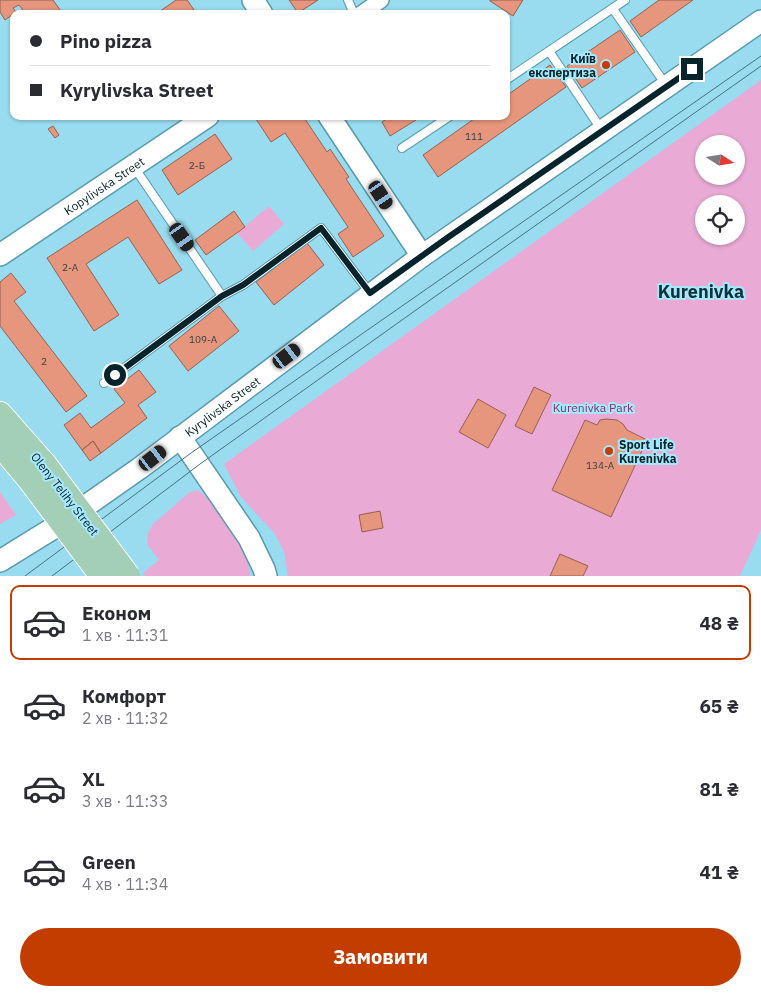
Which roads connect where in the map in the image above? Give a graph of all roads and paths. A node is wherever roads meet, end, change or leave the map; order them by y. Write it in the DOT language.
graph roads {
  1 [pos="381,0"];
  2 [pos="625,0"];
  3 [pos="613,9"];
  4 [pos="367,10"];
  5 [pos="761,21"];
  6 [pos="549,52"];
  7 [pos="510,77"];
  8 [pos="667,86"];
  9 [pos="202,120"];
  10 [pos="333,120"];
  11 [pos="444,120"];
  12 [pos="602,131"];
  13 [pos="402,148"];
  14 [pos="133,166"];
  15 [pos="0,255"];
  16 [pos="422,256"];
  17 [pos="370,293"];
  18 [pos="222,296"];
  19 [pos="104,383"];
  20 [pos="0,414"];
  21 [pos="180,437"];
  22 [pos="0,444"];
  23 [pos="38,473"];
  24 [pos="249,538"];
  25 [pos="0,561"];
  26 [pos="102,576"];
  27 [pos="128,576"];
  28 [pos="256,576"];
  29 [pos="266,576"];
  1 -- 4 [label="street"];
  2 -- 3 [label="lane"];
  3 -- 6 [label="lane"];
  3 -- 8 [label="lane"];
  5 -- 8 [label="main road, Kyrylivska Street"];
  6 -- 7 [label="lane"];
  6 -- 12 [label="lane"];
  8 -- 12 [label="main road, Kyrylivska Street"];
  9 -- 14 [label="main road, Kopylivska Street"];
  10 -- 16 [label="main road"];
  11 -- 13 [label="lane"];
  12 -- 16 [label="main road, Kyrylivska Street"];
  14 -- 15 [label="main road, Kopylivska Street"];
  14 -- 18 [label="lane"];
  16 -- 17 [label="main road, Kyrylivska Street"];
  17 -- 18 [label="lane"];
  17 -- 21 [label="main road, Kyrylivska Street"];
  18 -- 19 [label="lane"];
  20 -- 23 [label="main road, Oleny Telihy Street"];
  21 -- 24 [label="main road"];
  21 -- 25 [label="main road, Kyrylivska Street"];
  22 -- 23 [label="main road, Oleny Telihy Street"];
  23 -- 26 [label="main road, Oleny Telihy Street, bridge"];
  23 -- 27 [label="main road, Oleny Telihy Street, bridge"];
  24 -- 28 [label="main road"];
  24 -- 29 [label="main road"];
}
